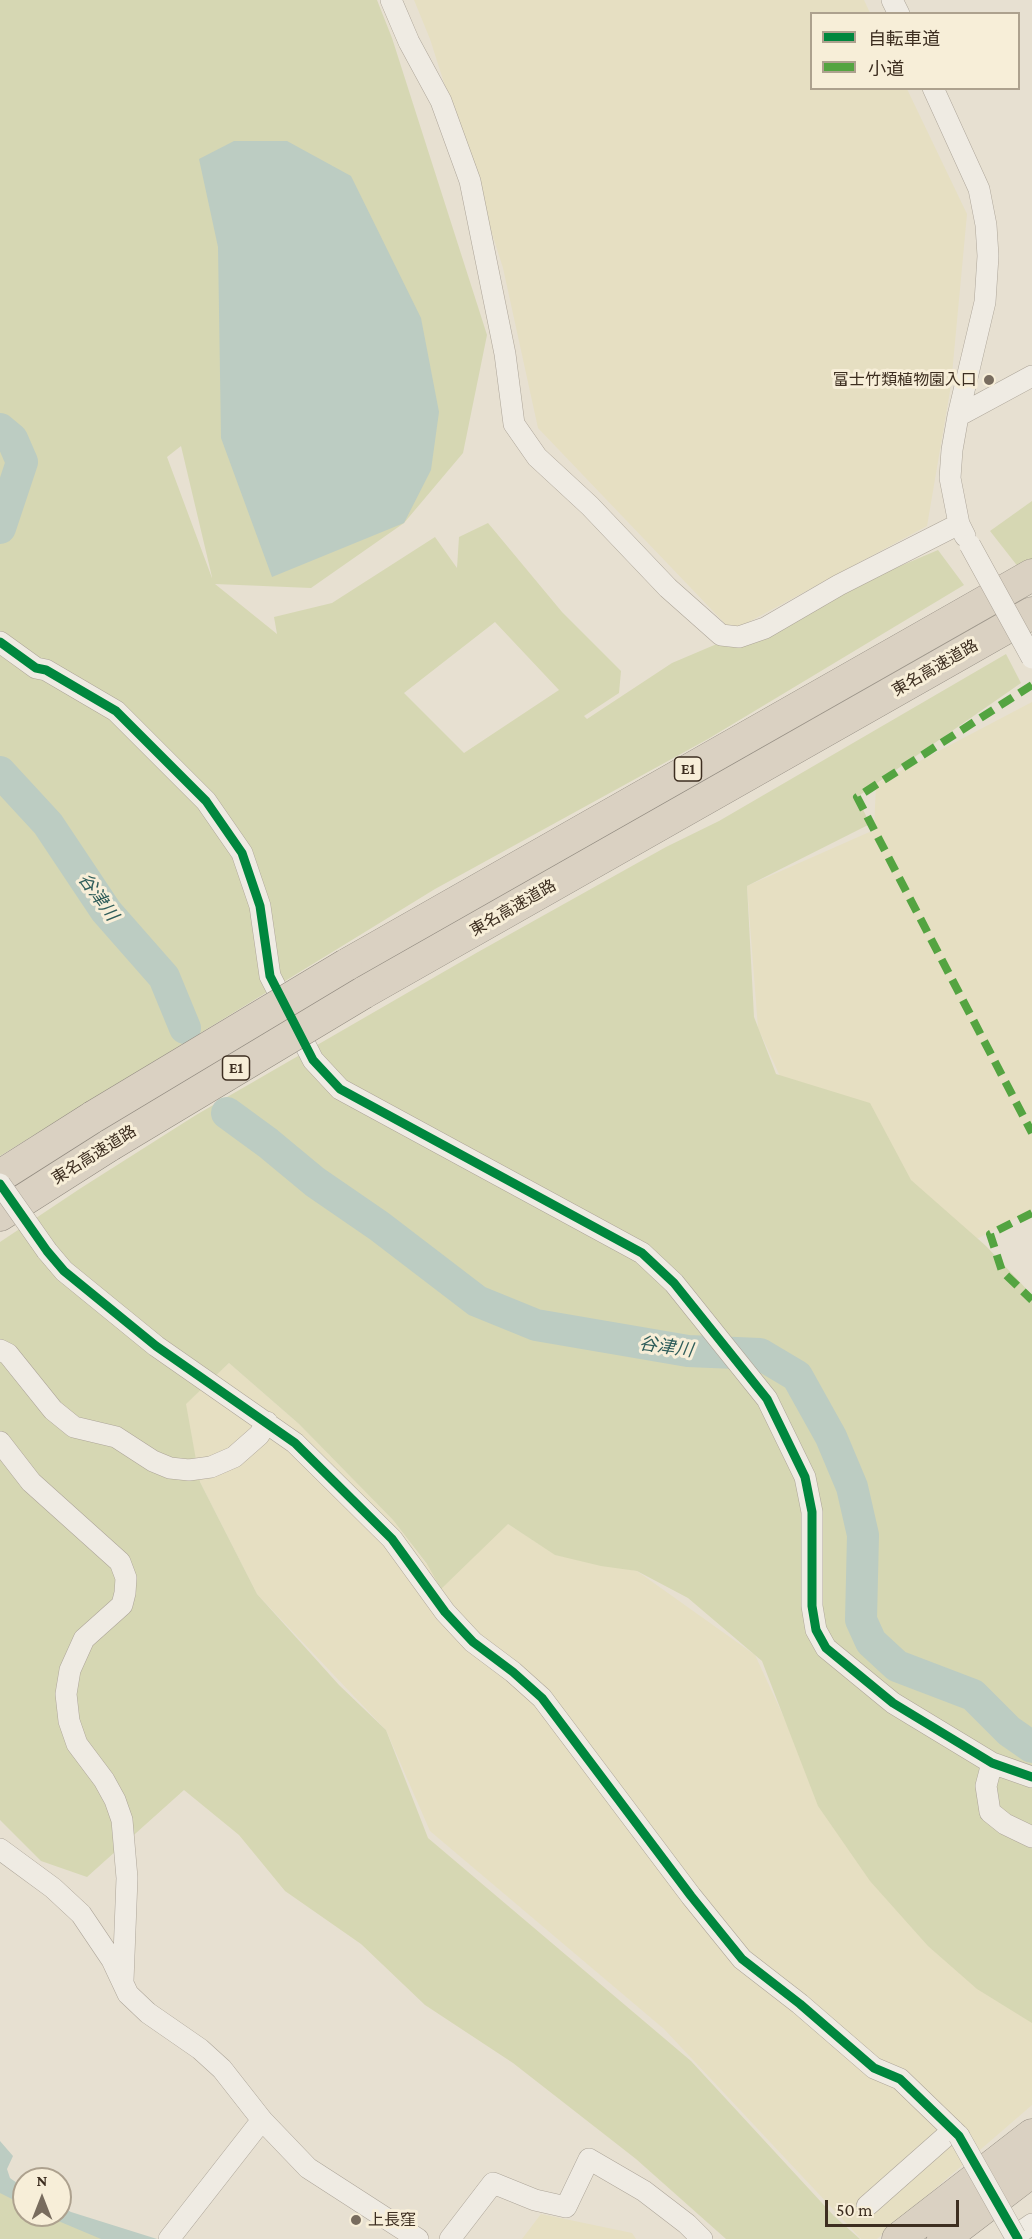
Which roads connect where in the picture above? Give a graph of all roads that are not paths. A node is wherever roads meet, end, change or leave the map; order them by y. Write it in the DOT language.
graph roads {
  1 [pos="391,0"];
  2 [pos="934,90"];
  3 [pos="1032,376"];
  4 [pos="958,416"];
  5 [pos="959,524"];
  6 [pos="1032,575"];
  7 [pos="1032,613"];
  8 [pos="0,642"];
  9 [pos="1032,658"];
  10 [pos="0,1176"];
  11 [pos="0,1184"];
  12 [pos="0,1215"];
  13 [pos="0,1350"];
  14 [pos="267,1422"];
  15 [pos="0,1442"];
  16 [pos="992,1763"];
  17 [pos="1032,1777"];
  18 [pos="1032,1837"];
  19 [pos="0,1849"];
  20 [pos="123,1981"];
  21 [pos="262,2120"];
  22 [pos="956,2133"];
  23 [pos="1032,2135"];
  24 [pos="1032,2171"];
  25 [pos="867,2206"];
  26 [pos="1016,2234"];
  27 [pos="171,2237"];
  28 [pos="418,2239"];
  29 [pos="450,2239"];
  30 [pos="702,2239"];
  31 [pos="898,2239"];
  32 [pos="943,2239"];
  1 -- 5 [label="street"];
  2 -- 4 [label="street"];
  3 -- 4 [label="street"];
  4 -- 5 [label="street"];
  5 -- 9 [label="street, bridge"];
  6 -- 10 [label="highway, 東名高速道路 / E1, bridge"];
  7 -- 12 [label="highway, 東名高速道路 / E1, bridge"];
  8 -- 16 [label="street"];
  11 -- 14 [label="street, bridge"];
  13 -- 14 [label="street"];
  14 -- 22 [label="street"];
  15 -- 20 [label="street"];
  16 -- 17 [label="street"];
  16 -- 18 [label="street"];
  19 -- 20 [label="street"];
  20 -- 21 [label="street"];
  21 -- 27 [label="street"];
  21 -- 28 [label="street"];
  22 -- 25 [label="street"];
  22 -- 26 [label="street, bridge"];
  23 -- 31 [label="highway"];
  24 -- 32 [label="highway"];
  29 -- 30 [label="street"];
}
